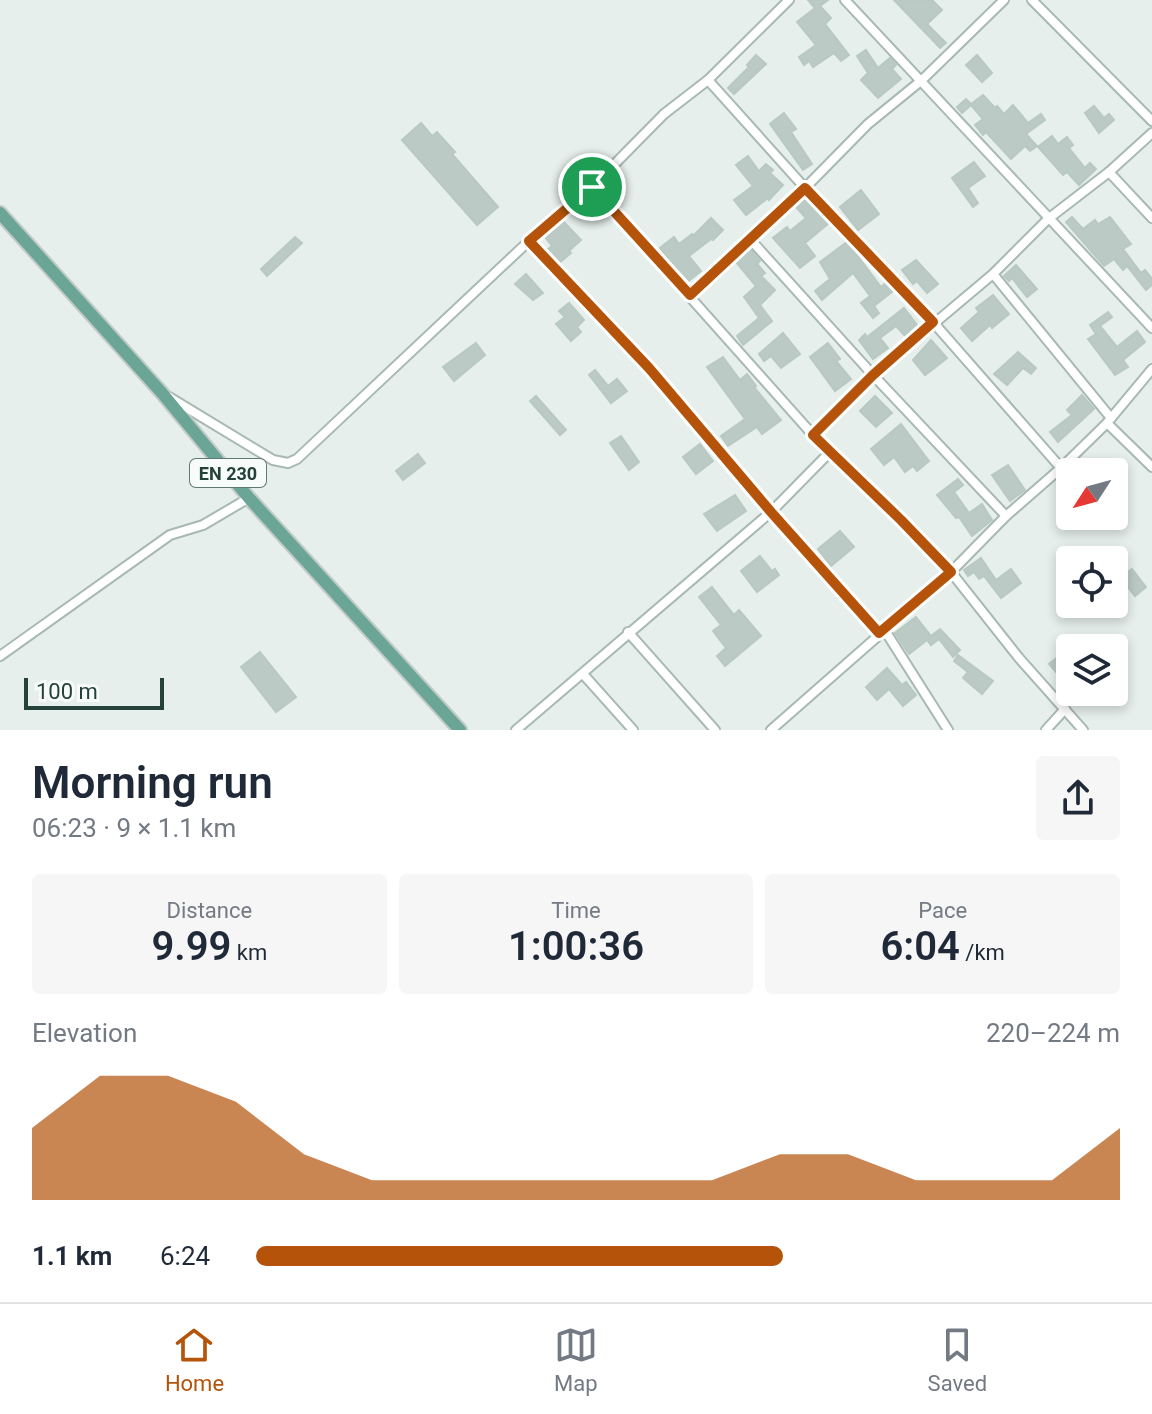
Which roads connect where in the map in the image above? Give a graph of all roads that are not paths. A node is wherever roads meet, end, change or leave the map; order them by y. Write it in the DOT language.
graph roads {
  1 [pos="789,0"];
  2 [pos="845,0"];
  3 [pos="1004,0"];
  4 [pos="1032,0"];
  5 [pos="708,80"];
  6 [pos="922,80"];
  7 [pos="1152,121"];
  8 [pos="1152,133"];
  9 [pos="1109,172"];
  10 [pos="592,187"];
  11 [pos="805,188"];
  12 [pos="0,213"];
  13 [pos="1152,218"];
  14 [pos="1048,219"];
  15 [pos="749,238"];
  16 [pos="529,241"];
  17 [pos="993,274"];
  18 [pos="690,295"];
  19 [pos="933,322"];
  20 [pos="1152,328"];
  21 [pos="1152,369"];
  22 [pos="873,375"];
  23 [pos="162,393"];
  24 [pos="1109,420"];
  25 [pos="813,435"];
  26 [pos="829,453"];
  27 [pos="1071,458"];
  28 [pos="1056,462"];
  29 [pos="1152,467"];
  30 [pos="1056,472"];
  31 [pos="249,498"];
  32 [pos="771,512"];
  33 [pos="1006,516"];
  34 [pos="951,572"];
  35 [pos="882,631"];
  36 [pos="628,632"];
  37 [pos="0,656"];
  38 [pos="583,674"];
  39 [pos="1065,709"];
  40 [pos="783,726"];
  41 [pos="460,730"];
  42 [pos="516,730"];
  43 [pos="633,730"];
  44 [pos="715,730"];
  45 [pos="771,730"];
  46 [pos="948,730"];
  47 [pos="1046,730"];
  48 [pos="1083,730"];
  1 -- 5 [label="street"];
  2 -- 6 [label="street"];
  3 -- 6 [label="street"];
  4 -- 7 [label="street"];
  5 -- 10 [label="street"];
  5 -- 11 [label="street"];
  6 -- 11 [label="street"];
  6 -- 14 [label="street"];
  8 -- 9 [label="street"];
  9 -- 13 [label="street"];
  9 -- 14 [label="street"];
  10 -- 16 [label="street"];
  10 -- 18 [label="street"];
  11 -- 15 [label="street"];
  11 -- 19 [label="street"];
  12 -- 23 [label="main road, EN 230"];
  14 -- 17 [label="street"];
  14 -- 20 [label="street"];
  15 -- 18 [label="street"];
  15 -- 22 [label="street"];
  16 -- 23 [label="street"];
  16 -- 32 [label="street"];
  17 -- 19 [label="street"];
  17 -- 24 [label="street"];
  18 -- 25 [label="street"];
  19 -- 22 [label="street"];
  19 -- 28 [label="street"];
  21 -- 24 [label="street"];
  22 -- 25 [label="street"];
  22 -- 33 [label="street"];
  23 -- 31 [label="main road, EN 230"];
  24 -- 27 [label="street"];
  24 -- 29 [label="street"];
  25 -- 26 [label="street"];
  26 -- 32 [label="street"];
  26 -- 34 [label="street"];
  30 -- 33 [label="street"];
  31 -- 37 [label="street"];
  31 -- 41 [label="main road, EN 230"];
  32 -- 35 [label="street"];
  32 -- 36 [label="street"];
  33 -- 34 [label="street"];
  34 -- 35 [label="street"];
  34 -- 39 [label="street"];
  35 -- 40 [label="street"];
  35 -- 46 [label="street"];
  36 -- 38 [label="street"];
  36 -- 44 [label="street"];
  38 -- 42 [label="street"];
  38 -- 43 [label="street"];
  39 -- 47 [label="street"];
  39 -- 48 [label="street"];
  40 -- 45 [label="street"];
}
